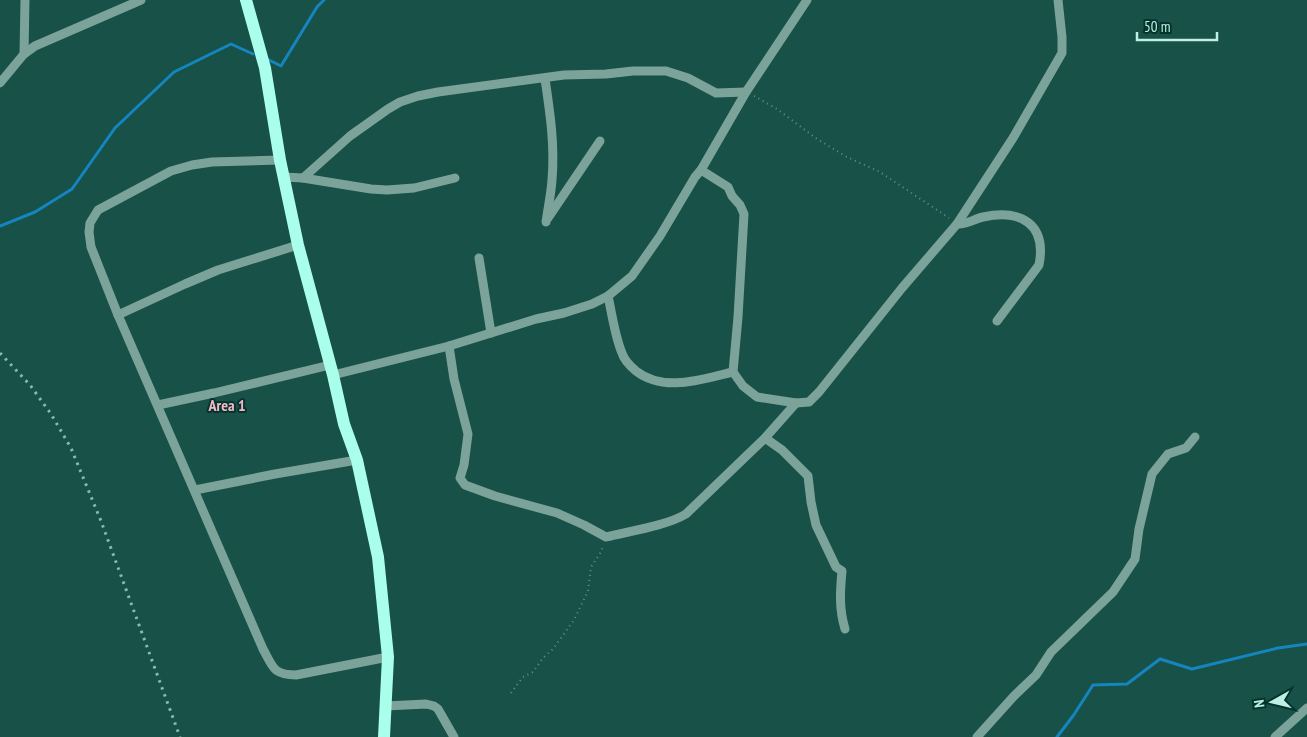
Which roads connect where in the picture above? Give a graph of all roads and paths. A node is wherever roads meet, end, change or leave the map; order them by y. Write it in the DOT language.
graph roads {
  1 [pos="26,0"];
  2 [pos="246,0"];
  3 [pos="807,0"];
  4 [pos="1058,0"];
  5 [pos="138,1"];
  6 [pos="24,54"];
  7 [pos="545,79"];
  8 [pos="0,83"];
  9 [pos="746,92"];
  10 [pos="600,141"];
  11 [pos="280,160"];
  12 [pos="701,170"];
  13 [pos="284,177"];
  14 [pos="303,178"];
  15 [pos="455,178"];
  16 [pos="957,224"];
  17 [pos="298,245"];
  18 [pos="479,258"];
  19 [pos="608,296"];
  20 [pos="118,315"];
  21 [pos="997,321"];
  22 [pos="491,333"];
  23 [pos="449,346"];
  24 [pos="331,370"];
  25 [pos="733,372"];
  26 [pos="796,403"];
  27 [pos="158,405"];
  28 [pos="1195,437"];
  29 [pos="765,438"];
  30 [pos="357,460"];
  31 [pos="195,490"];
  32 [pos="606,536"];
  33 [pos="844,629"];
  34 [pos="388,657"];
  35 [pos="511,693"];
  36 [pos="386,706"];
  37 [pos="1307,708"];
  38 [pos="384,737"];
  39 [pos="454,737"];
  40 [pos="977,737"];
  41 [pos="1275,737"];
  1 -- 6 [label="street"];
  2 -- 11 [label="main road"];
  3 -- 9 [label="street"];
  4 -- 16 [label="street"];
  5 -- 6 [label="street"];
  6 -- 8 [label="street"];
  7 -- 9 [label="street"];
  7 -- 10 [label="street"];
  7 -- 14 [label="street"];
  9 -- 12 [label="street"];
  9 -- 16 [label="path"];
  11 -- 13 [label="main road"];
  11 -- 20 [label="street"];
  12 -- 19 [label="street"];
  12 -- 25 [label="street"];
  13 -- 14 [label="street"];
  13 -- 17 [label="main road"];
  14 -- 15 [label="street"];
  16 -- 21 [label="street"];
  16 -- 26 [label="street"];
  17 -- 20 [label="street"];
  17 -- 24 [label="main road"];
  18 -- 22 [label="street"];
  19 -- 22 [label="street"];
  19 -- 25 [label="street"];
  20 -- 27 [label="street"];
  22 -- 23 [label="street"];
  23 -- 24 [label="street"];
  23 -- 32 [label="street"];
  24 -- 27 [label="street"];
  24 -- 30 [label="main road"];
  25 -- 26 [label="street"];
  26 -- 29 [label="street"];
  27 -- 31 [label="street"];
  28 -- 40 [label="street"];
  29 -- 32 [label="street"];
  29 -- 33 [label="street"];
  30 -- 31 [label="street"];
  30 -- 34 [label="main road"];
  31 -- 34 [label="street"];
  32 -- 35 [label="path"];
  34 -- 36 [label="main road"];
  36 -- 38 [label="main road"];
  36 -- 39 [label="street"];
  37 -- 41 [label="street"];
}
